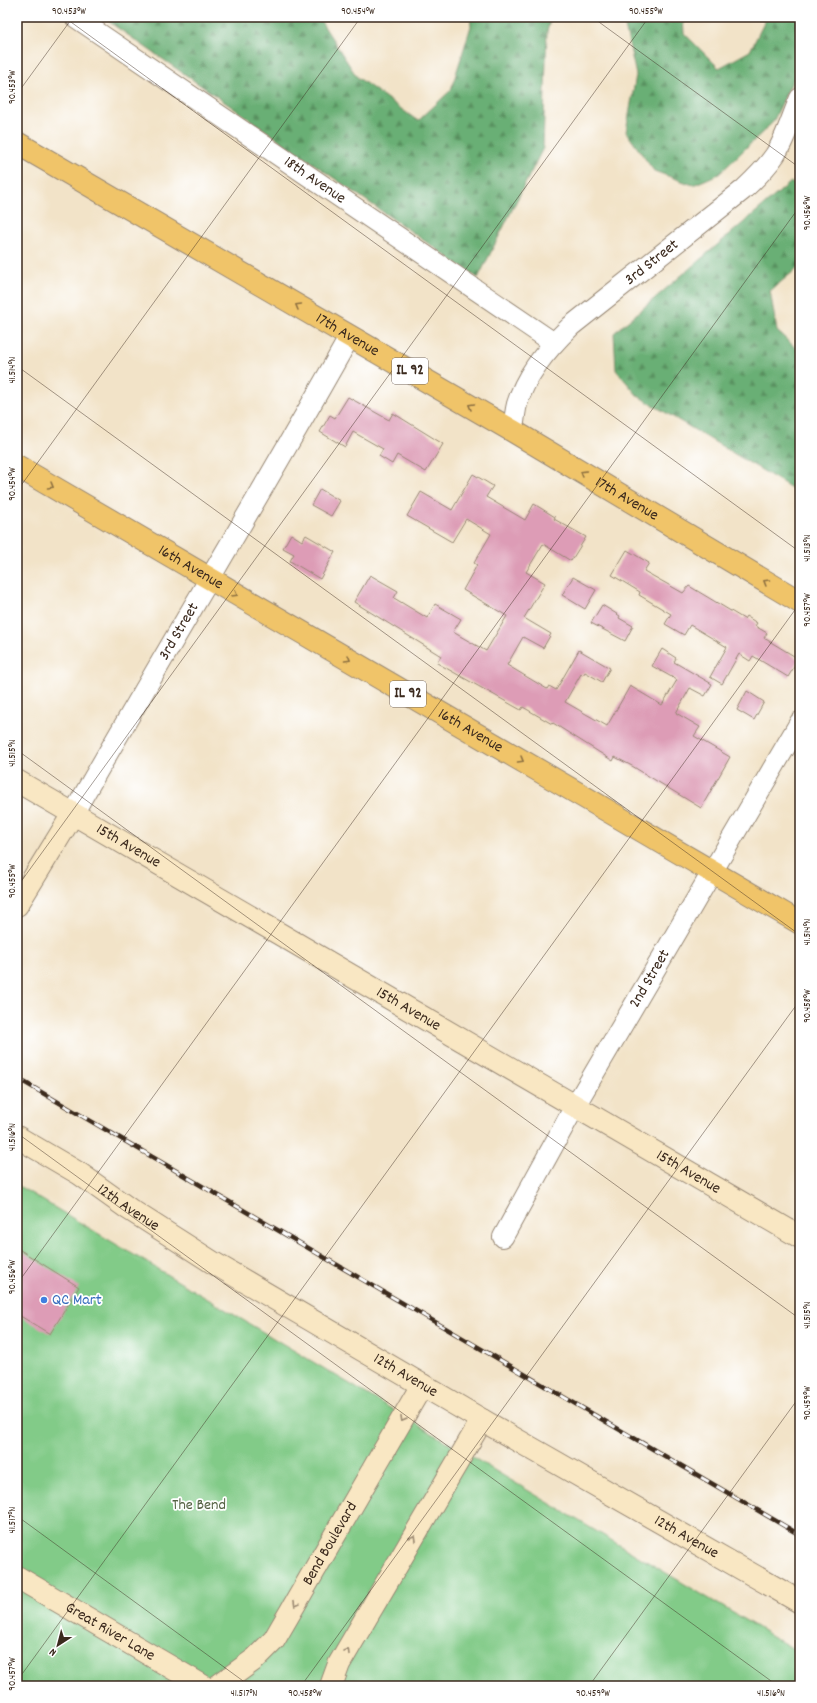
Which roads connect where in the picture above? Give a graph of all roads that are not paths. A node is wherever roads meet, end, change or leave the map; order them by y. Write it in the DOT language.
graph roads {
  1 [pos="75,17"];
  2 [pos="800,98"];
  3 [pos="17,143"];
  4 [pos="350,336"];
  5 [pos="554,343"];
  6 [pos="513,431"];
  7 [pos="17,466"];
  8 [pos="210,579"];
  9 [pos="800,602"];
  10 [pos="800,722"];
  11 [pos="17,781"];
  12 [pos="73,814"];
  13 [pos="712,871"];
  14 [pos="17,905"];
  15 [pos="800,923"];
  16 [pos="575,1106"];
  17 [pos="17,1137"];
  18 [pos="503,1237"];
  19 [pos="800,1237"];
  20 [pos="422,1385"];
  21 [pos="482,1420"];
  22 [pos="17,1577"];
  23 [pos="800,1602"];
  24 [pos="204,1686"];
  25 [pos="218,1686"];
  26 [pos="331,1686"];
  1 -- 5 [label="street, 18th Avenue"];
  2 -- 5 [label="street, 3rd Street"];
  4 -- 3 [label="main road, 17th Avenue / IL 92, one-way"];
  6 -- 4 [label="main road, 17th Avenue / IL 92, one-way"];
  4 -- 8 [label="street, 3rd Street"];
  5 -- 6 [label="street, 3rd Street"];
  9 -- 6 [label="main road, 17th Avenue / IL 92, one-way"];
  7 -- 8 [label="main road, 16th Avenue / IL 92, one-way"];
  8 -- 12 [label="street, 3rd Street"];
  8 -- 13 [label="main road, 16th Avenue / IL 92, one-way"];
  10 -- 13 [label="street, 2nd Street"];
  11 -- 12 [label="street, 15th Avenue"];
  12 -- 14 [label="street, 3rd Street"];
  12 -- 16 [label="street, 15th Avenue"];
  13 -- 15 [label="main road, 16th Avenue / IL 92"];
  13 -- 16 [label="street, 2nd Street"];
  16 -- 18 [label="street, 2nd Street"];
  16 -- 19 [label="street, 15th Avenue"];
  17 -- 20 [label="street, 12th Avenue"];
  20 -- 21 [label="street, 12th Avenue"];
  20 -- 25 [label="street, Bend Boulevard, one-way"];
  21 -- 23 [label="street, 12th Avenue"];
  26 -- 21 [label="street, one-way"];
  22 -- 24 [label="street, Great River Lane"];
}
